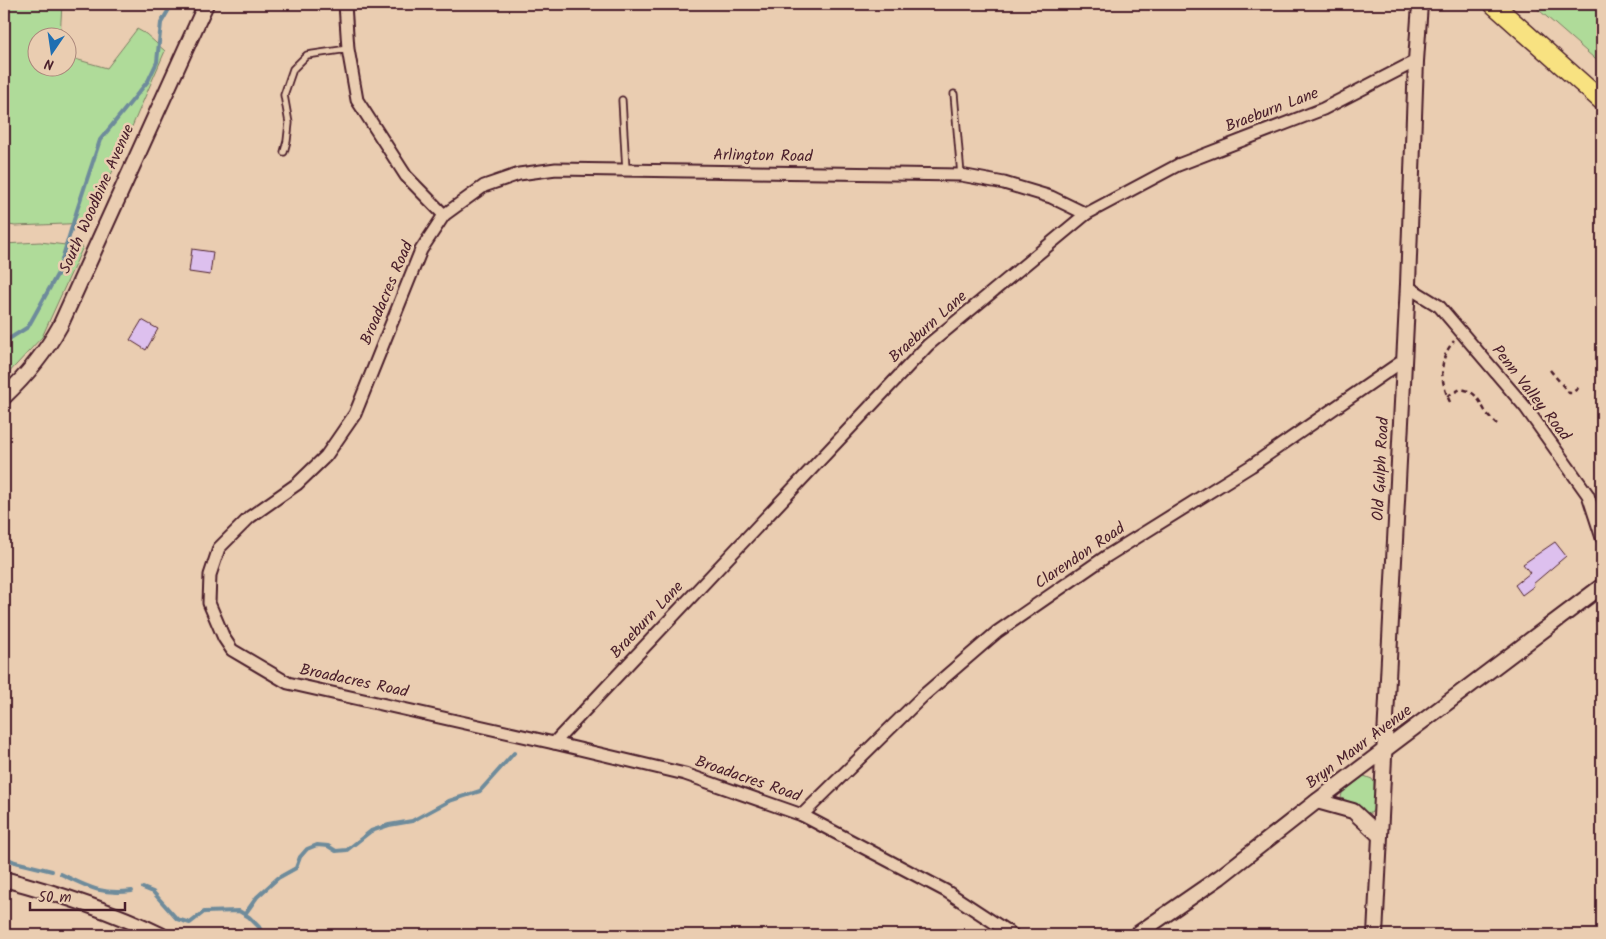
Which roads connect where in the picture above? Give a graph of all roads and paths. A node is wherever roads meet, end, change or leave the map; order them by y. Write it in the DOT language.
graph roads {
  1 [pos="206,4"];
  2 [pos="345,4"];
  3 [pos="1420,4"];
  4 [pos="1493,4"];
  5 [pos="348,49"];
  6 [pos="1416,61"];
  7 [pos="954,94"];
  8 [pos="622,100"];
  9 [pos="1602,101"];
  10 [pos="284,152"];
  11 [pos="626,170"];
  12 [pos="961,175"];
  13 [pos="1086,214"];
  14 [pos="444,215"];
  15 [pos="1408,287"];
  16 [pos="1462,332"];
  17 [pos="1404,360"];
  18 [pos="1550,370"];
  19 [pos="1581,386"];
  20 [pos="1447,396"];
  21 [pos="4,397"];
  22 [pos="1450,402"];
  23 [pos="1497,424"];
  24 [pos="1602,538"];
  25 [pos="1602,586"];
  26 [pos="554,743"];
  27 [pos="1384,752"];
  28 [pos="1317,800"];
  29 [pos="802,815"];
  30 [pos="1379,835"];
  31 [pos="4,879"];
  32 [pos="161,935"];
  33 [pos="1013,935"];
  34 [pos="1136,935"];
  35 [pos="1374,935"];
  1 -- 21 [label="street, South Woodbine Avenue"];
  2 -- 5 [label="street"];
  3 -- 6 [label="street, Old Gulph Road"];
  4 -- 9 [label="main road"];
  5 -- 10 [label="lane"];
  5 -- 14 [label="street"];
  6 -- 13 [label="street, Braeburn Lane"];
  6 -- 15 [label="street, Old Gulph Road"];
  7 -- 12 [label="lane"];
  8 -- 11 [label="lane"];
  11 -- 12 [label="street, Arlington Road"];
  11 -- 14 [label="street, Arlington Road"];
  12 -- 13 [label="street, Arlington Road"];
  13 -- 26 [label="street, Braeburn Lane"];
  14 -- 26 [label="street, Broadacres Road"];
  15 -- 16 [label="street, Penn Valley Road"];
  15 -- 17 [label="street, Old Gulph Road"];
  16 -- 20 [label="path"];
  16 -- 24 [label="street, Penn Valley Road"];
  17 -- 27 [label="street, Old Gulph Road"];
  17 -- 29 [label="street, Clarendon Road"];
  18 -- 19 [label="path"];
  20 -- 22 [label="path"];
  20 -- 23 [label="path"];
  25 -- 27 [label="street, Bryn Mawr Avenue"];
  26 -- 29 [label="street, Broadacres Road"];
  27 -- 28 [label="street, Bryn Mawr Avenue"];
  27 -- 30 [label="street, Old Gulph Road"];
  28 -- 30 [label="street"];
  28 -- 34 [label="street, Bryn Mawr Avenue"];
  29 -- 33 [label="street, Broadacres Road"];
  30 -- 35 [label="street, Old Gulph Road"];
  31 -- 32 [label="street"];
}
